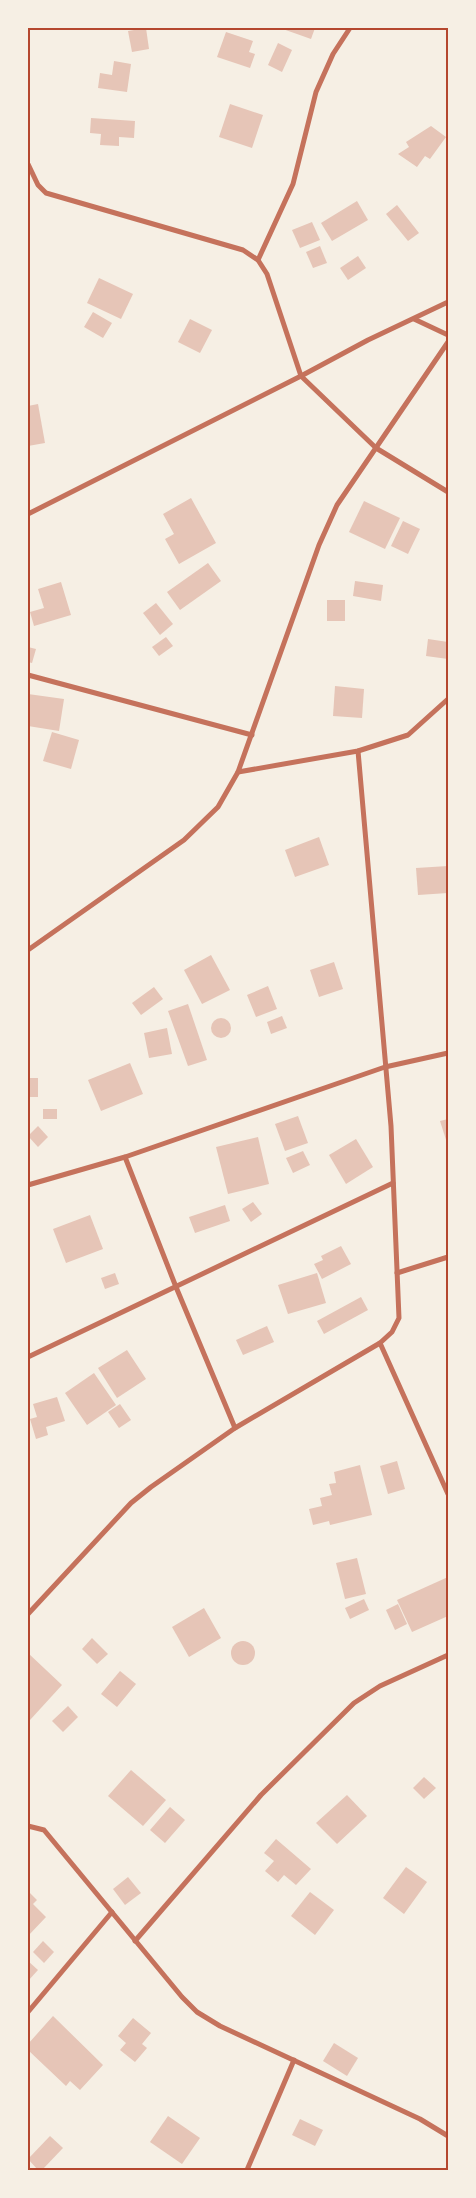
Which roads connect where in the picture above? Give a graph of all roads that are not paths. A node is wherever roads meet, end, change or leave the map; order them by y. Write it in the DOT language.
graph roads {
  1 [pos="350,28"];
  2 [pos="28,164"];
  3 [pos="258,260"];
  4 [pos="448,302"];
  5 [pos="414,319"];
  6 [pos="448,335"];
  7 [pos="448,342"];
  8 [pos="301,376"];
  9 [pos="376,448"];
  10 [pos="448,492"];
  11 [pos="28,514"];
  12 [pos="28,675"];
  13 [pos="448,699"];
  14 [pos="252,735"];
  15 [pos="358,751"];
  16 [pos="238,772"];
  17 [pos="28,950"];
  18 [pos="448,1053"];
  19 [pos="385,1067"];
  20 [pos="125,1157"];
  21 [pos="393,1183"];
  22 [pos="28,1185"];
  23 [pos="448,1257"];
  24 [pos="397,1273"];
  25 [pos="176,1288"];
  26 [pos="380,1343"];
  27 [pos="28,1357"];
  28 [pos="235,1428"];
  29 [pos="448,1494"];
  30 [pos="28,1614"];
  31 [pos="448,1655"];
  32 [pos="28,1826"];
  33 [pos="112,1912"];
  34 [pos="136,1941"];
  35 [pos="28,2012"];
  36 [pos="294,2060"];
  37 [pos="448,2136"];
  38 [pos="247,2170"];
  1 -- 3 [label="street"];
  2 -- 3 [label="street"];
  3 -- 8 [label="street"];
  4 -- 5 [label="street"];
  5 -- 6 [label="street"];
  5 -- 8 [label="street"];
  7 -- 9 [label="street"];
  8 -- 9 [label="street"];
  8 -- 11 [label="street"];
  9 -- 10 [label="street"];
  9 -- 14 [label="street"];
  12 -- 14 [label="street"];
  13 -- 15 [label="street"];
  14 -- 16 [label="street"];
  15 -- 16 [label="street"];
  15 -- 19 [label="street"];
  16 -- 17 [label="street"];
  18 -- 19 [label="street"];
  19 -- 20 [label="street"];
  19 -- 21 [label="street"];
  20 -- 22 [label="street"];
  20 -- 25 [label="street"];
  21 -- 24 [label="street"];
  21 -- 25 [label="street"];
  23 -- 24 [label="street"];
  24 -- 26 [label="street"];
  25 -- 27 [label="street"];
  25 -- 28 [label="street"];
  26 -- 28 [label="street"];
  26 -- 29 [label="street"];
  28 -- 30 [label="street"];
  31 -- 34 [label="street"];
  32 -- 33 [label="street"];
  33 -- 34 [label="street"];
  33 -- 35 [label="street"];
  34 -- 36 [label="street"];
  36 -- 37 [label="street"];
  36 -- 38 [label="street"];
}
